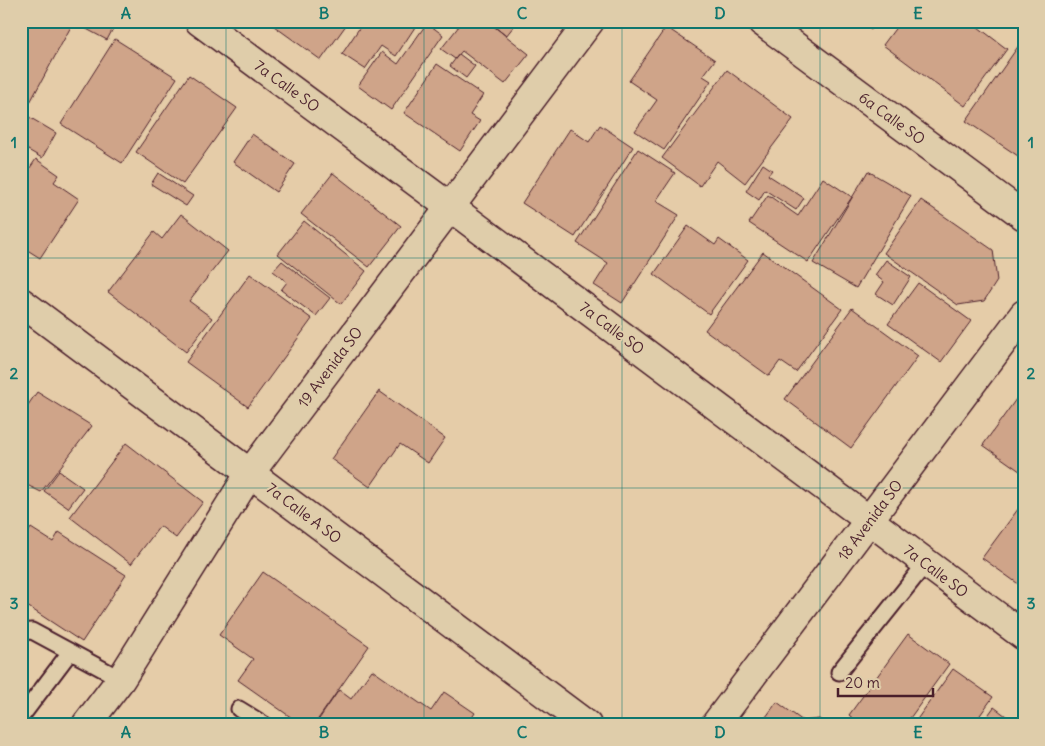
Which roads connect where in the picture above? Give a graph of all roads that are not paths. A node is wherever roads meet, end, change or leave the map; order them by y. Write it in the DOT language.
graph roads {
  1 [pos="200,21"];
  2 [pos="590,21"];
  3 [pos="761,21"];
  4 [pos="450,207"];
  5 [pos="1024,216"];
  6 [pos="21,302"];
  7 [pos="1024,314"];
  8 [pos="250,473"];
  9 [pos="869,521"];
  10 [pos="926,563"];
  11 [pos="21,632"];
  12 [pos="1024,636"];
  13 [pos="70,652"];
  14 [pos="839,672"];
  15 [pos="121,679"];
  16 [pos="239,709"];
  17 [pos="21,717"];
  18 [pos="86,725"];
  19 [pos="265,725"];
  20 [pos="587,725"];
  21 [pos="715,725"];
  1 -- 4 [label="street, 7a Calle SO"];
  2 -- 4 [label="street, 19 Avenida SO"];
  3 -- 5 [label="street, 6a Calle SO"];
  4 -- 8 [label="street, 19 Avenida SO"];
  4 -- 9 [label="street, 7a Calle SO"];
  6 -- 8 [label="street, 7a Calle A SO"];
  7 -- 9 [label="street, 18 Avenida SO"];
  8 -- 15 [label="street, 19 Avenida SO"];
  8 -- 20 [label="street, 7a Calle A SO"];
  9 -- 10 [label="street, 7a Calle SO"];
  9 -- 21 [label="street, 18 Avenida SO"];
  10 -- 12 [label="street, 7a Calle SO"];
  10 -- 14 [label="lane"];
  11 -- 13 [label="lane"];
  13 -- 15 [label="lane"];
  13 -- 17 [label="lane"];
  15 -- 18 [label="street, 19 Avenida SO"];
  16 -- 19 [label="lane"];
}
